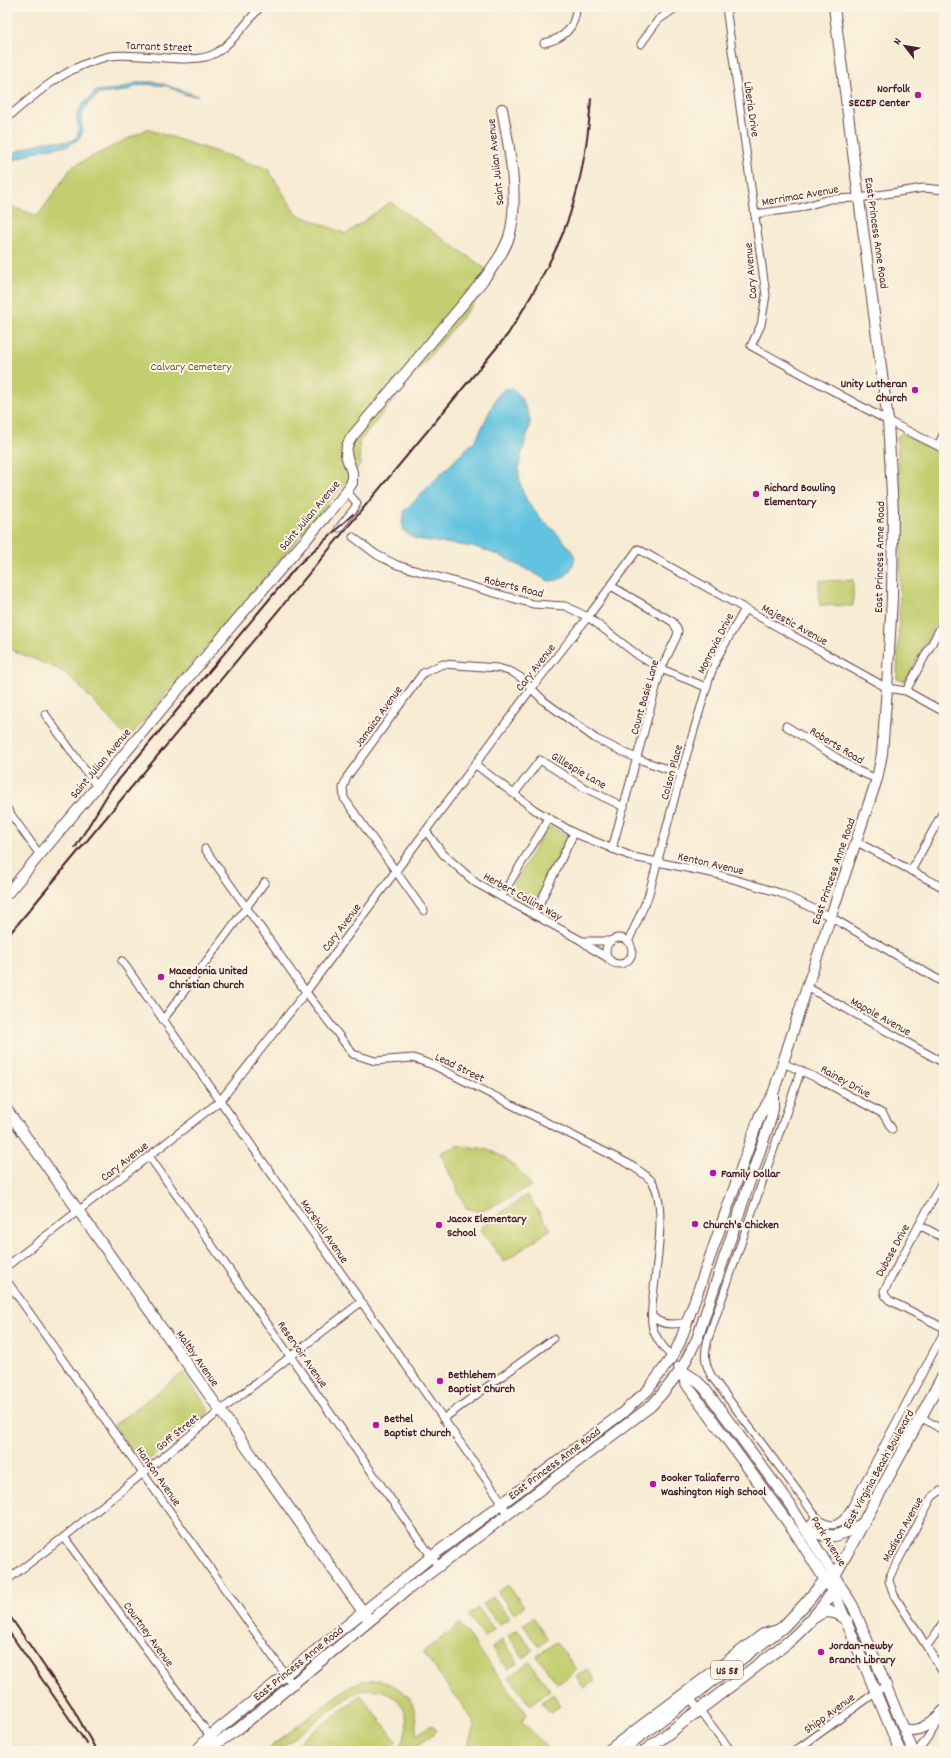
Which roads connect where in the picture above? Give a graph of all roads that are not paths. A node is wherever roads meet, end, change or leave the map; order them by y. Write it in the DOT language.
graph roads {
  1 [pos="260,7"];
  2 [pos="576,7"];
  3 [pos="677,7"];
  4 [pos="726,7"];
  5 [pos="834,7"];
  6 [pos="544,43"];
  7 [pos="641,44"];
  8 [pos="502,109"];
  9 [pos="7,118"];
  10 [pos="944,190"];
  11 [pos="859,198"];
  12 [pos="755,214"];
  13 [pos="888,421"];
  14 [pos="944,434"];
  15 [pos="941,447"];
  16 [pos="346,491"];
  17 [pos="339,528"];
  18 [pos="353,537"];
  19 [pos="638,549"];
  20 [pos="611,586"];
  21 [pos="745,609"];
  22 [pos="588,617"];
  23 [pos="944,621"];
  24 [pos="661,669"];
  25 [pos="706,687"];
  26 [pos="888,688"];
  27 [pos="531,689"];
  28 [pos="906,691"];
  29 [pos="944,712"];
  30 [pos="45,714"];
  31 [pos="786,726"];
  32 [pos="638,760"];
  33 [pos="476,765"];
  34 [pos="681,774"];
  35 [pos="877,779"];
  36 [pos="97,787"];
  37 [pos="514,794"];
  38 [pos="624,806"];
  39 [pos="7,808"];
  40 [pos="944,810"];
  41 [pos="549,818"];
  42 [pos="426,831"];
  43 [pos="574,833"];
  44 [pos="857,842"];
  45 [pos="612,848"];
  46 [pos="204,849"];
  47 [pos="40,855"];
  48 [pos="658,862"];
  49 [pos="911,871"];
  50 [pos="396,872"];
  51 [pos="265,882"];
  52 [pos="944,888"];
  53 [pos="7,894"];
  54 [pos="501,897"];
  55 [pos="246,907"];
  56 [pos="424,911"];
  57 [pos="534,915"];
  58 [pos="831,917"];
  59 [pos="582,941"];
  60 [pos="611,942"];
  61 [pos="628,942"];
  62 [pos="608,958"];
  63 [pos="122,962"];
  64 [pos="944,983"];
  65 [pos="807,987"];
  66 [pos="306,992"];
  67 [pos="163,1020"];
  68 [pos="783,1063"];
  69 [pos="944,1063"];
  70 [pos="801,1070"];
  71 [pos="773,1094"];
  72 [pos="220,1101"];
  73 [pos="7,1110"];
  74 [pos="892,1129"];
  75 [pos="149,1156"];
  76 [pos="944,1178"];
  77 [pos="78,1211"];
  78 [pos="919,1225"];
  79 [pos="944,1238"];
  80 [pos="7,1266"];
  81 [pos="7,1281"];
  82 [pos="361,1302"];
  83 [pos="652,1316"];
  84 [pos="687,1322"];
  85 [pos="944,1328"];
  86 [pos="944,1332"];
  87 [pos="553,1339"];
  88 [pos="291,1356"];
  89 [pos="672,1357"];
  90 [pos="681,1370"];
  91 [pos="944,1374"];
  92 [pos="220,1411"];
  93 [pos="921,1418"];
  94 [pos="443,1419"];
  95 [pos="944,1431"];
  96 [pos="143,1473"];
  97 [pos="944,1490"];
  98 [pos="502,1502"];
  99 [pos="507,1514"];
  100 [pos="815,1517"];
  101 [pos="863,1524"];
  102 [pos="808,1530"];
  103 [pos="64,1537"];
  104 [pos="431,1557"];
  105 [pos="438,1566"];
  106 [pos="830,1577"];
  107 [pos="7,1580"];
  108 [pos="832,1591"];
  109 [pos="363,1611"];
  110 [pos="809,1620"];
  111 [pos="846,1620"];
  112 [pos="369,1621"];
  113 [pos="944,1622"];
  114 [pos="783,1627"];
  115 [pos="927,1646"];
  116 [pos="286,1674"];
  117 [pos="944,1674"];
  118 [pos="292,1684"];
  119 [pos="886,1685"];
  120 [pos="876,1692"];
  121 [pos="690,1698"];
  122 [pos="699,1710"];
  123 [pos="944,1712"];
  124 [pos="904,1729"];
  125 [pos="214,1740"];
  126 [pos="196,1751"];
  127 [pos="206,1751"];
  128 [pos="605,1751"];
  129 [pos="620,1751"];
  130 [pos="645,1751"];
  131 [pos="731,1751"];
  132 [pos="795,1751"];
  133 [pos="900,1751"];
  134 [pos="913,1751"];
  135 [pos="918,1751"];
  1 -- 9 [label="street, Tarrant Street"];
  2 -- 6 [label="street"];
  3 -- 7 [label="street"];
  4 -- 12 [label="street, Liberia Drive"];
  5 -- 11 [label="main road, East Princess Anne Road"];
  8 -- 16 [label="main road, Saint Julian Avenue"];
  10 -- 11 [label="street, Merrimac Avenue"];
  11 -- 12 [label="street, Merrimac Avenue"];
  11 -- 13 [label="main road, East Princess Anne Road"];
  12 -- 13 [label="street, Cary Avenue"];
  13 -- 15 [label="street"];
  13 -- 26 [label="main road, East Princess Anne Road"];
  14 -- 15 [label="street"];
  16 -- 17 [label="street"];
  16 -- 36 [label="main road, Saint Julian Avenue"];
  18 -- 22 [label="street, Roberts Road"];
  19 -- 20 [label="street, Cary Avenue"];
  19 -- 21 [label="street, Majestic Avenue"];
  20 -- 22 [label="street, Cary Avenue"];
  20 -- 24 [label="street, Count Basie Lane"];
  21 -- 25 [label="street, Monrovia Drive"];
  21 -- 26 [label="street, Majestic Avenue"];
  22 -- 24 [label="street, Roberts Road"];
  22 -- 27 [label="street, Cary Avenue"];
  23 -- 28 [label="street"];
  24 -- 25 [label="street, Roberts Road"];
  24 -- 32 [label="street, Count Basie Lane"];
  25 -- 34 [label="street, Colson Place"];
  26 -- 28 [label="street, Majestic Avenue"];
  26 -- 35 [label="main road, East Princess Anne Road"];
  27 -- 32 [label="street, Jamaica Avenue"];
  27 -- 33 [label="street, Cary Avenue"];
  27 -- 50 [label="street, Jamaica Avenue"];
  28 -- 29 [label="street, Majestic Avenue"];
  30 -- 36 [label="street"];
  31 -- 35 [label="street, Roberts Road"];
  32 -- 34 [label="street, Jamaica Avenue"];
  32 -- 38 [label="street, Count Basie Lane"];
  33 -- 37 [label="street, Kenton Avenue"];
  33 -- 42 [label="street, Cary Avenue"];
  34 -- 48 [label="street, Colson Place"];
  35 -- 44 [label="main road, East Princess Anne Road"];
  36 -- 47 [label="main road, Saint Julian Avenue"];
  37 -- 38 [label="street, Gillespie Lane"];
  37 -- 41 [label="street, Kenton Avenue"];
  38 -- 45 [label="street, Count Basie Lane"];
  39 -- 47 [label="street"];
  40 -- 49 [label="street"];
  41 -- 43 [label="street, Kenton Avenue"];
  41 -- 54 [label="street"];
  42 -- 50 [label="street, Cary Avenue"];
  42 -- 54 [label="street, Herbert Collins Way"];
  43 -- 45 [label="street, Kenton Avenue"];
  43 -- 57 [label="street"];
  44 -- 49 [label="street"];
  44 -- 58 [label="main road, East Princess Anne Road"];
  45 -- 48 [label="street, Kenton Avenue"];
  46 -- 55 [label="street, Lead Street"];
  47 -- 53 [label="main road, Saint Julian Avenue"];
  48 -- 58 [label="street, Kenton Avenue"];
  48 -- 61 [label="street, Herbert Collins Way"];
  49 -- 52 [label="street"];
  50 -- 56 [label="street, Jamaica Avenue"];
  50 -- 66 [label="street, Cary Avenue"];
  51 -- 55 [label="street"];
  54 -- 57 [label="street, Herbert Collins Way"];
  55 -- 66 [label="street, Lead Street"];
  55 -- 67 [label="street"];
  57 -- 59 [label="street, Herbert Collins Way"];
  58 -- 64 [label="street, Kenton Avenue"];
  58 -- 65 [label="main road, East Princess Anne Road"];
  59 -- 60 [label="street, Herbert Collins Way"];
  59 -- 62 [label="street, Herbert Collins Way"];
  60 -- 61 [label="street, Herbert Collins Way"];
  60 -- 62 [label="street"];
  61 -- 62 [label="street, Herbert Collins Way"];
  63 -- 67 [label="street, Marshall Avenue"];
  65 -- 68 [label="main road, East Princess Anne Road"];
  65 -- 69 [label="street, Mapole Avenue"];
  66 -- 72 [label="street, Cary Avenue"];
  66 -- 83 [label="street, Lead Street"];
  67 -- 72 [label="street, Marshall Avenue"];
  68 -- 70 [label="street, Rainey Drive"];
  68 -- 71 [label="main road, East Princess Anne Road"];
  70 -- 74 [label="street, Rainey Drive"];
  70 -- 100 [label="street"];
  71 -- 84 [label="main road, East Princess Anne Road"];
  71 -- 90 [label="main road, East Princess Anne Road"];
  72 -- 75 [label="street, Cary Avenue"];
  72 -- 82 [label="street, Marshall Avenue"];
  73 -- 77 [label="main road, Maltby Avenue"];
  75 -- 77 [label="street, Cary Avenue"];
  75 -- 88 [label="street, Reservoir Avenue"];
  76 -- 78 [label="street, Dubose Drive"];
  77 -- 80 [label="street, Cary Avenue"];
  77 -- 92 [label="main road, Maltby Avenue"];
  78 -- 79 [label="street"];
  78 -- 85 [label="street, Dubose Drive"];
  81 -- 96 [label="street, Hanson Avenue"];
  82 -- 88 [label="street, Goff Street"];
  82 -- 94 [label="street, Marshall Avenue"];
  83 -- 84 [label="street"];
  83 -- 89 [label="street, Lead Street"];
  84 -- 89 [label="main road, East Princess Anne Road"];
  86 -- 100 [label="street"];
  87 -- 94 [label="street"];
  88 -- 92 [label="street, Goff Street"];
  88 -- 104 [label="street, Reservoir Avenue"];
  89 -- 90 [label="main road, Park Avenue"];
  89 -- 98 [label="main road, East Princess Anne Road"];
  90 -- 99 [label="main road, East Princess Anne Road"];
  90 -- 102 [label="main road, Park Avenue"];
  90 -- 106 [label="main road, Park Avenue"];
  91 -- 93 [label="main road, East Virginia Beach Boulevard / US 58"];
  92 -- 96 [label="street, Goff Street"];
  92 -- 109 [label="main road, Maltby Avenue"];
  93 -- 95 [label="street"];
  93 -- 101 [label="main road, East Virginia Beach Boulevard / US 58"];
  94 -- 98 [label="street, Marshall Avenue"];
  96 -- 103 [label="street, Goff Street"];
  96 -- 116 [label="street, Hanson Avenue"];
  97 -- 115 [label="street, Madison Avenue"];
  98 -- 99 [label="street, Marshall Avenue"];
  98 -- 104 [label="main road, East Princess Anne Road"];
  99 -- 105 [label="main road, East Princess Anne Road"];
  100 -- 102 [label="street"];
  101 -- 102 [label="main road"];
  101 -- 106 [label="main road, East Virginia Beach Boulevard / US 58"];
  102 -- 106 [label="main road, Park Avenue"];
  103 -- 107 [label="street, Goff Street"];
  103 -- 125 [label="street, Courtney Avenue"];
  104 -- 105 [label="street, Reservoir Avenue"];
  104 -- 109 [label="main road, East Princess Anne Road"];
  105 -- 112 [label="main road, East Princess Anne Road"];
  106 -- 108 [label="main road, East Virginia Beach Boulevard / US 58"];
  106 -- 114 [label="main road, East Virginia Beach Boulevard / US 58"];
  106 -- 119 [label="main road, Park Avenue"];
  108 -- 110 [label="main road, East Virginia Beach Boulevard / US 58"];
  108 -- 111 [label="main road"];
  109 -- 112 [label="main road, Maltby Avenue"];
  109 -- 116 [label="main road, East Princess Anne Road"];
  110 -- 111 [label="main road"];
  110 -- 122 [label="main road, East Virginia Beach Boulevard / US 58"];
  111 -- 120 [label="main road"];
  112 -- 118 [label="main road, East Princess Anne Road"];
  113 -- 115 [label="street"];
  114 -- 121 [label="main road, East Virginia Beach Boulevard / US 58"];
  114 -- 128 [label="street"];
  115 -- 117 [label="street, Madison Avenue"];
  116 -- 118 [label="street, Hanson Avenue"];
  116 -- 125 [label="main road, East Princess Anne Road"];
  118 -- 125 [label="main road, East Princess Anne Road"];
  119 -- 120 [label="street, Shipp Avenue"];
  119 -- 124 [label="main road, Park Avenue"];
  120 -- 132 [label="street, Shipp Avenue"];
  120 -- 133 [label="main road"];
  121 -- 122 [label="street"];
  121 -- 129 [label="main road, East Virginia Beach Boulevard / US 58"];
  122 -- 130 [label="main road, East Virginia Beach Boulevard / US 58"];
  122 -- 131 [label="street"];
  123 -- 124 [label="main road"];
  123 -- 135 [label="street"];
  124 -- 134 [label="main road, Park Avenue"];
  125 -- 126 [label="main road, East Princess Anne Road"];
  125 -- 127 [label="main road, East Princess Anne Road"];
}
